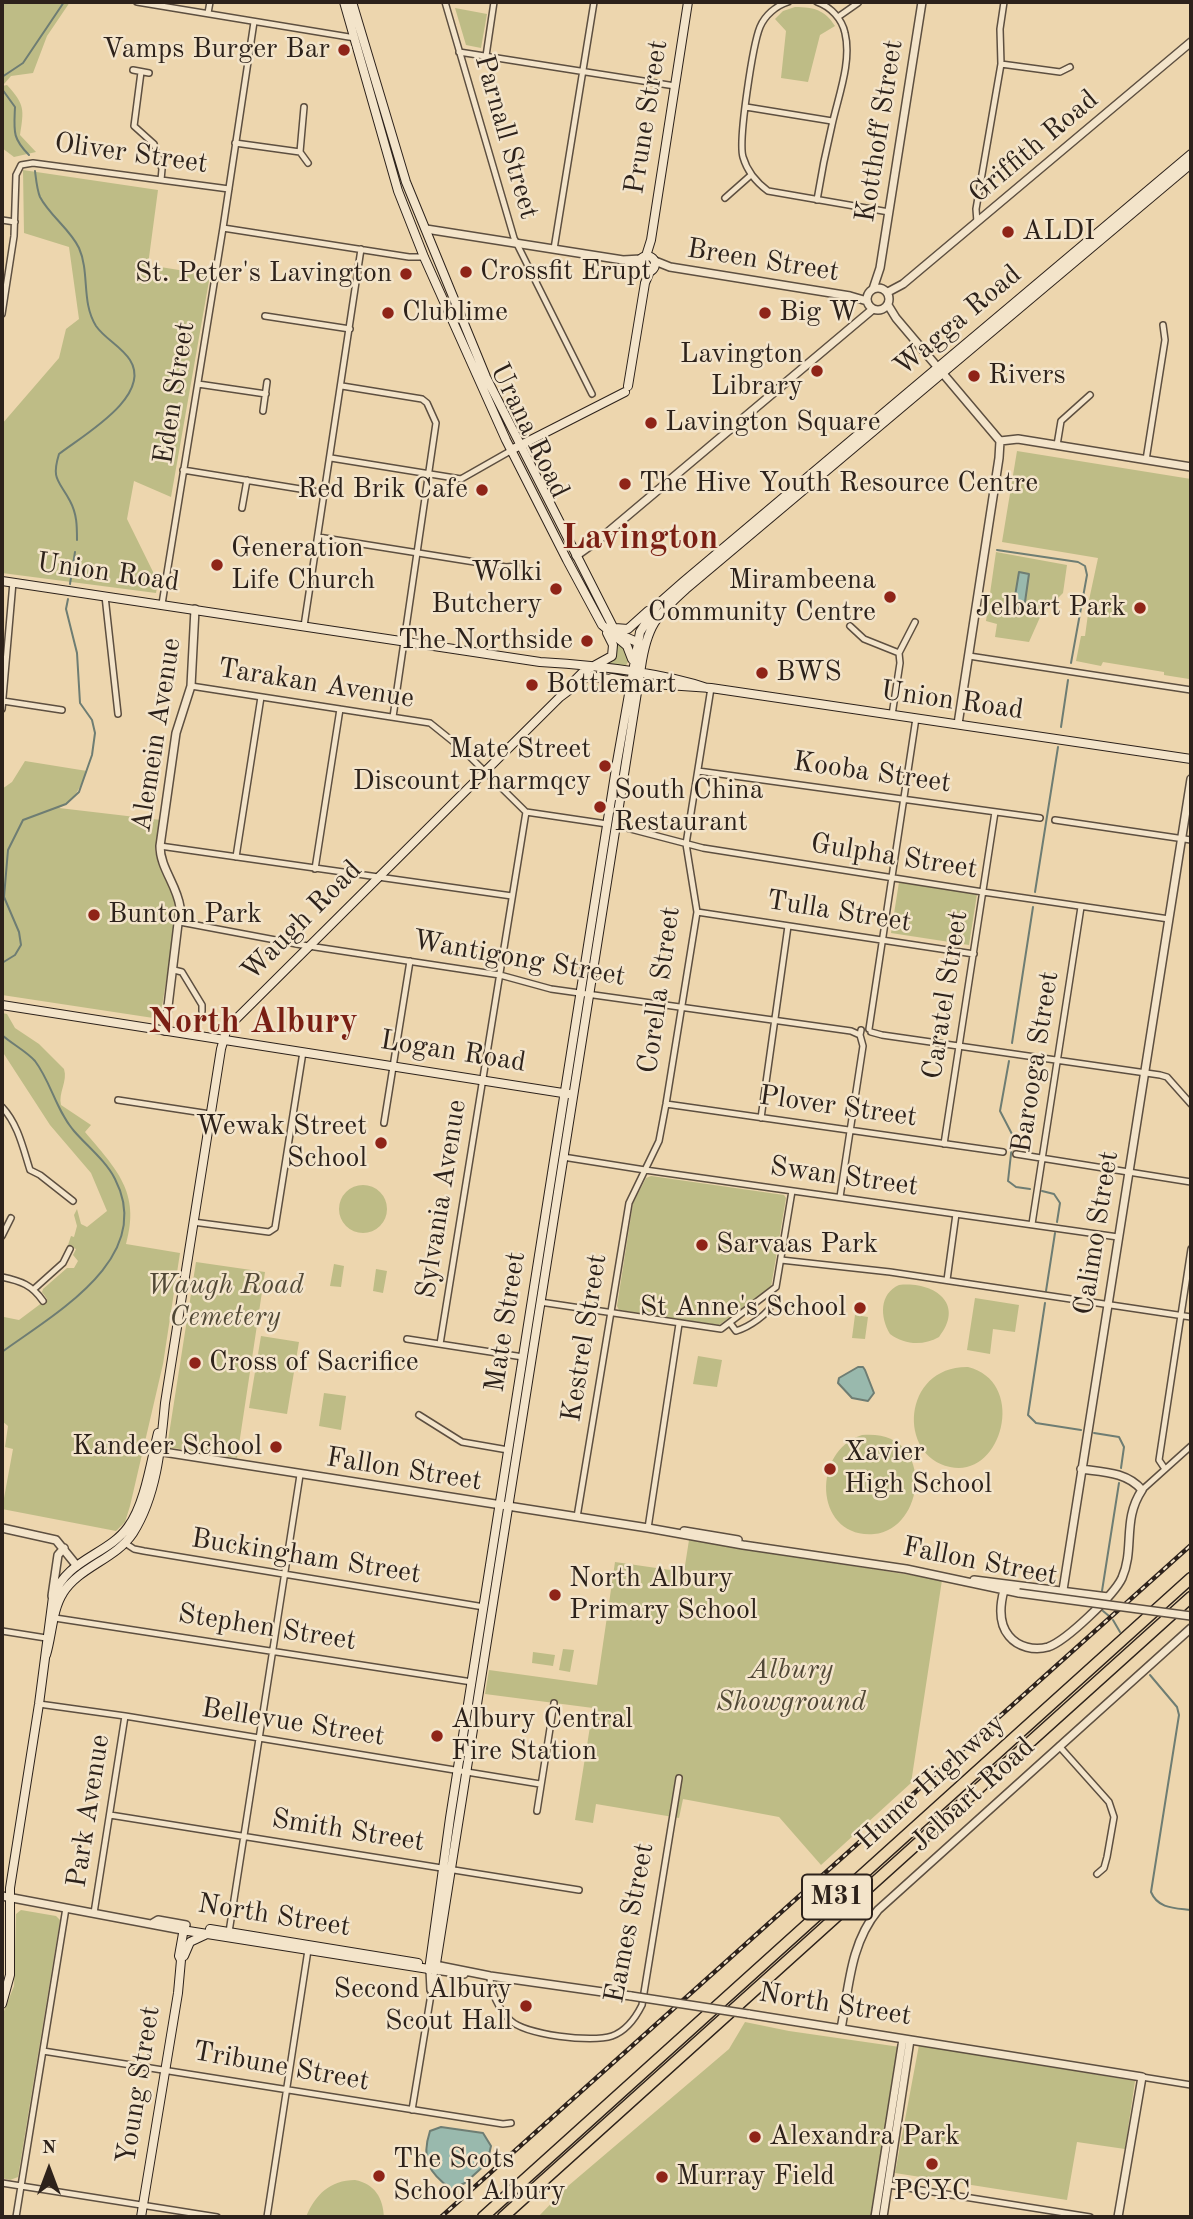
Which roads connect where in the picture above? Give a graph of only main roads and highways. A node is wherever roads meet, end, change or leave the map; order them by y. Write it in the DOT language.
graph roads {
  1 [pos="344,2"];
  2 [pos="352,2"];
  3 [pos="688,2"];
  4 [pos="358,37"];
  5 [pos="1191,159"];
  6 [pos="426,229"];
  7 [pos="415,233"];
  8 [pos="458,310"];
  9 [pos="452,321"];
  10 [pos="515,448"];
  11 [pos="2,581"];
  12 [pos="689,582"];
  13 [pos="658,604"];
  14 [pos="606,624"];
  15 [pos="637,642"];
  16 [pos="643,654"];
  17 [pos="540,662"];
  18 [pos="570,669"];
  19 [pos="588,669"];
  20 [pos="634,675"];
  21 [pos="617,680"];
  22 [pos="569,685"];
  23 [pos="561,697"];
  24 [pos="1191,759"];
  25 [pos="2,1005"];
  26 [pos="223,1040"];
  27 [pos="569,1094"];
  28 [pos="157,1451"];
  29 [pos="504,1507"];
  30 [pos="77,1566"];
  31 [pos="83,1574"];
  32 [pos="1191,1578"];
  33 [pos="1191,1597"];
  34 [pos="46,1655"];
  35 [pos="462,1772"];
  36 [pos="447,1869"];
  37 [pos="6,1897"];
  38 [pos="185,1928"];
  39 [pos="213,1935"];
  40 [pos="432,1940"];
  41 [pos="183,1958"];
  42 [pos="393,1958"];
  43 [pos="432,1967"];
  44 [pos="2,2004"];
  45 [pos="141,2217"];
  46 [pos="481,2217"];
  47 [pos="503,2217"];
  1 -- 4 [label="main road, Urana Road"];
  2 -- 4 [label="main road, Urana Road"];
  3 -- 10 [label="main road, Prune Street"];
  4 -- 6 [label="main road, Urana Road"];
  4 -- 7 [label="main road, Urana Road"];
  5 -- 12 [label="main road, Wagga Road"];
  6 -- 7 [label="main road"];
  6 -- 8 [label="main road, Urana Road"];
  7 -- 9 [label="main road, Urana Road"];
  8 -- 9 [label="main road"];
  8 -- 10 [label="main road, Urana Road"];
  9 -- 10 [label="main road, Urana Road"];
  10 -- 14 [label="main road, Urana Road"];
  11 -- 17 [label="main road, Union Road"];
  12 -- 13 [label="main road, Wagga Road"];
  12 -- 16 [label="main road, Wagga Road"];
  13 -- 14 [label="main road"];
  13 -- 15 [label="main road, Wagga Road"];
  14 -- 15 [label="main road, Urana Road"];
  14 -- 19 [label="main road, Waugh Road"];
  14 -- 20 [label="main road, Urana Road"];
  15 -- 16 [label="main road"];
  15 -- 20 [label="main road, Wagga Road"];
  16 -- 20 [label="main road, Wagga Road"];
  17 -- 18 [label="main road, Union Road"];
  17 -- 19 [label="main road, Union Road"];
  18 -- 19 [label="main road, Union Road"];
  18 -- 22 [label="main road"];
  19 -- 20 [label="main road, Union Road"];
  19 -- 21 [label="main road, Union Road"];
  19 -- 22 [label="main road, Waugh Road"];
  20 -- 21 [label="main road, Union Road"];
  20 -- 24 [label="main road, Union Road"];
  20 -- 27 [label="main road, Mate Street"];
  21 -- 23 [label="main road, Waugh Road"];
  22 -- 23 [label="main road, Waugh Road"];
  23 -- 26 [label="main road, Waugh Road"];
  25 -- 26 [label="main road, Logan Road"];
  26 -- 27 [label="main road, Logan Road"];
  26 -- 28 [label="main road, Waugh Road"];
  27 -- 29 [label="main road, Mate Street"];
  27 -- 29 [label="main road, Mate Street"];
  28 -- 30 [label="main road, Waugh Road"];
  28 -- 31 [label="main road, Waugh Road"];
  29 -- 35 [label="main road, Mate Street"];
  29 -- 35 [label="main road, Mate Street"];
  30 -- 31 [label="main road"];
  30 -- 34 [label="main road, Waugh Road"];
  31 -- 34 [label="main road, Waugh Road"];
  32 -- 46 [label="highway, Hume Highway / M31"];
  33 -- 47 [label="highway, Hume Highway / M31"];
  34 -- 37 [label="main road"];
  35 -- 36 [label="main road, Mate Street"];
  36 -- 40 [label="main road, Mate Street"];
  36 -- 43 [label="main road, Mate Street"];
  37 -- 44 [label="main road"];
  38 -- 39 [label="main road, North Street"];
  38 -- 41 [label="main road, Young Street"];
  38 -- 42 [label="main road, North Street"];
  39 -- 41 [label="main road"];
  39 -- 43 [label="main road, North Street"];
  40 -- 42 [label="main road"];
  40 -- 43 [label="main road, Mate Street"];
  41 -- 45 [label="main road, Young Street"];
  42 -- 43 [label="main road, North Street"];
}
